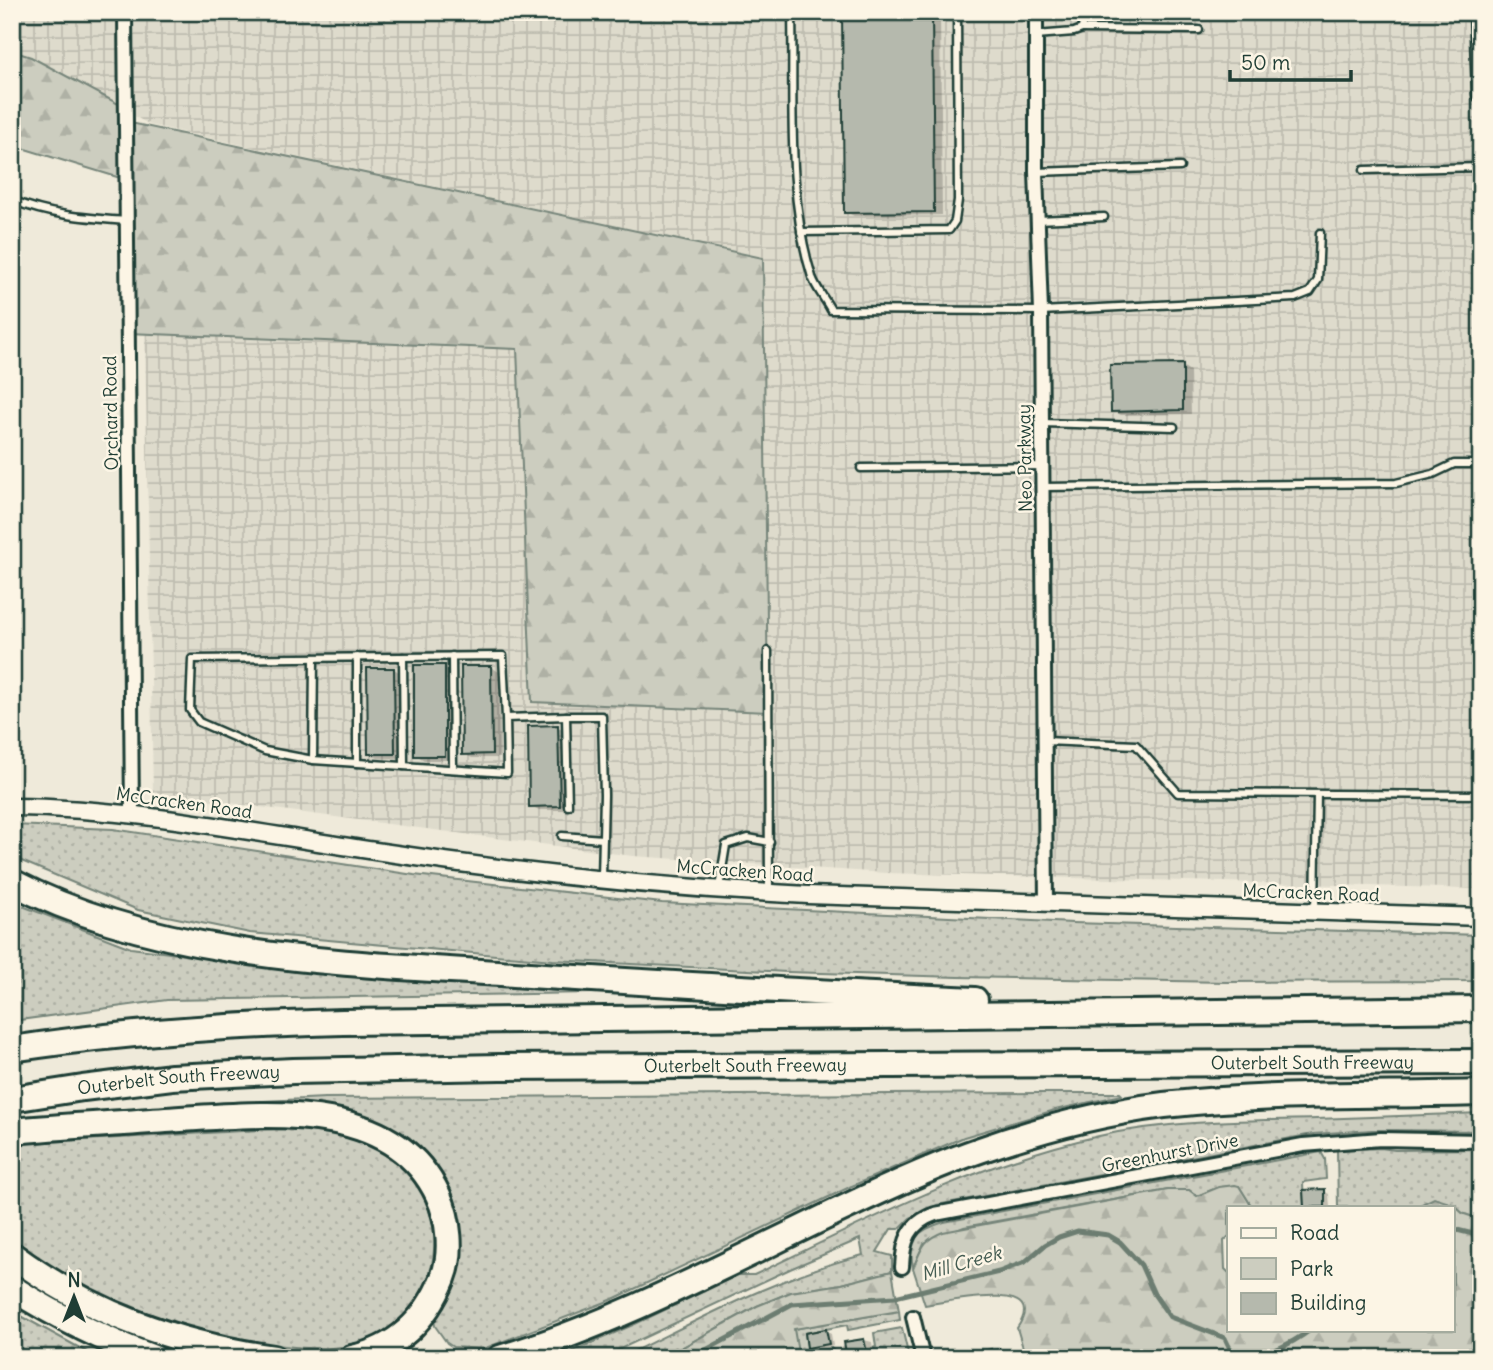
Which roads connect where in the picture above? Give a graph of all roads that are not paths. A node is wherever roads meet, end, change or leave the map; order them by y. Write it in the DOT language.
graph roads {
  1 [pos="125,12"];
  2 [pos="792,12"];
  3 [pos="957,12"];
  4 [pos="1036,12"];
  5 [pos="1083,12"];
  6 [pos="1478,12"];
  7 [pos="1082,29"];
  8 [pos="1199,30"];
  9 [pos="1036,35"];
  10 [pos="1481,93"];
  11 [pos="1180,167"];
  12 [pos="1481,167"];
  13 [pos="1364,170"];
  14 [pos="1036,172"];
  15 [pos="12,200"];
  16 [pos="1104,217"];
  17 [pos="127,220"];
  18 [pos="1038,220"];
  19 [pos="801,232"];
  20 [pos="1320,233"];
  21 [pos="1041,311"];
  22 [pos="1042,423"];
  23 [pos="1174,427"];
  24 [pos="1481,464"];
  25 [pos="1043,466"];
  26 [pos="862,468"];
  27 [pos="1043,487"];
  28 [pos="768,652"];
  29 [pos="452,656"];
  30 [pos="357,657"];
  31 [pos="403,657"];
  32 [pos="314,658"];
  33 [pos="566,716"];
  34 [pos="506,718"];
  35 [pos="1045,741"];
  36 [pos="313,760"];
  37 [pos="357,763"];
  38 [pos="404,766"];
  39 [pos="453,769"];
  40 [pos="1317,794"];
  41 [pos="1481,795"];
  42 [pos="568,806"];
  43 [pos="12,807"];
  44 [pos="132,814"];
  45 [pos="562,836"];
  46 [pos="603,839"];
  47 [pos="770,842"];
  48 [pos="602,880"];
  49 [pos="12,882"];
  50 [pos="719,890"];
  51 [pos="769,893"];
  52 [pos="1046,904"];
  53 [pos="1315,912"];
  54 [pos="1481,917"];
  55 [pos="1481,1009"];
  56 [pos="1196,1012"];
  57 [pos="12,1049"];
  58 [pos="1481,1062"];
  59 [pos="1481,1093"];
  60 [pos="12,1099"];
  61 [pos="12,1131"];
  62 [pos="1481,1140"];
  63 [pos="12,1255"];
  64 [pos="902,1267"];
  65 [pos="12,1288"];
  66 [pos="913,1317"];
  67 [pos="155,1358"];
  68 [pos="274,1358"];
  69 [pos="352,1358"];
  70 [pos="500,1358"];
  71 [pos="923,1358"];
  1 -- 17 [label="street, Orchard Road"];
  2 -- 19 [label="lane"];
  3 -- 19 [label="lane"];
  4 -- 9 [label="street, Neo Parkway"];
  5 -- 7 [label="lane"];
  6 -- 10 [label="street"];
  7 -- 8 [label="lane"];
  7 -- 9 [label="lane"];
  9 -- 14 [label="street, Neo Parkway"];
  11 -- 14 [label="lane"];
  12 -- 13 [label="lane"];
  14 -- 18 [label="street, Neo Parkway"];
  15 -- 17 [label="lane"];
  16 -- 18 [label="lane"];
  17 -- 44 [label="street, Orchard Road"];
  18 -- 21 [label="street, Neo Parkway"];
  19 -- 21 [label="lane"];
  20 -- 21 [label="lane"];
  21 -- 22 [label="street, Neo Parkway"];
  22 -- 23 [label="lane"];
  22 -- 25 [label="street, Neo Parkway"];
  24 -- 27 [label="lane"];
  25 -- 26 [label="lane"];
  25 -- 27 [label="street, Neo Parkway"];
  27 -- 35 [label="street, Neo Parkway"];
  28 -- 47 [label="lane"];
  29 -- 31 [label="lane"];
  29 -- 34 [label="lane"];
  29 -- 39 [label="lane"];
  30 -- 31 [label="lane"];
  30 -- 32 [label="lane"];
  30 -- 37 [label="lane"];
  31 -- 38 [label="lane"];
  32 -- 36 [label="lane"];
  32 -- 36 [label="lane"];
  33 -- 34 [label="lane"];
  33 -- 42 [label="lane"];
  33 -- 46 [label="lane"];
  34 -- 39 [label="lane"];
  35 -- 40 [label="lane"];
  35 -- 52 [label="street, Neo Parkway"];
  36 -- 37 [label="lane"];
  37 -- 38 [label="lane"];
  38 -- 39 [label="lane"];
  40 -- 41 [label="lane"];
  40 -- 53 [label="lane"];
  43 -- 44 [label="street, McCracken Road"];
  44 -- 48 [label="street, McCracken Road"];
  45 -- 46 [label="lane"];
  46 -- 48 [label="lane"];
  47 -- 50 [label="lane"];
  47 -- 51 [label="lane"];
  48 -- 50 [label="street, McCracken Road"];
  49 -- 56 [label="highway"];
  50 -- 51 [label="street, McCracken Road"];
  51 -- 52 [label="street, McCracken Road"];
  52 -- 53 [label="street, McCracken Road"];
  53 -- 54 [label="street, McCracken Road"];
  55 -- 56 [label="highway"];
  56 -- 57 [label="highway"];
  58 -- 60 [label="highway, Outerbelt South Freeway"];
  59 -- 70 [label="highway"];
  61 -- 69 [label="highway"];
  62 -- 64 [label="street, Greenhurst Drive"];
  63 -- 68 [label="highway"];
  65 -- 67 [label="highway"];
  66 -- 71 [label="street"];
}
